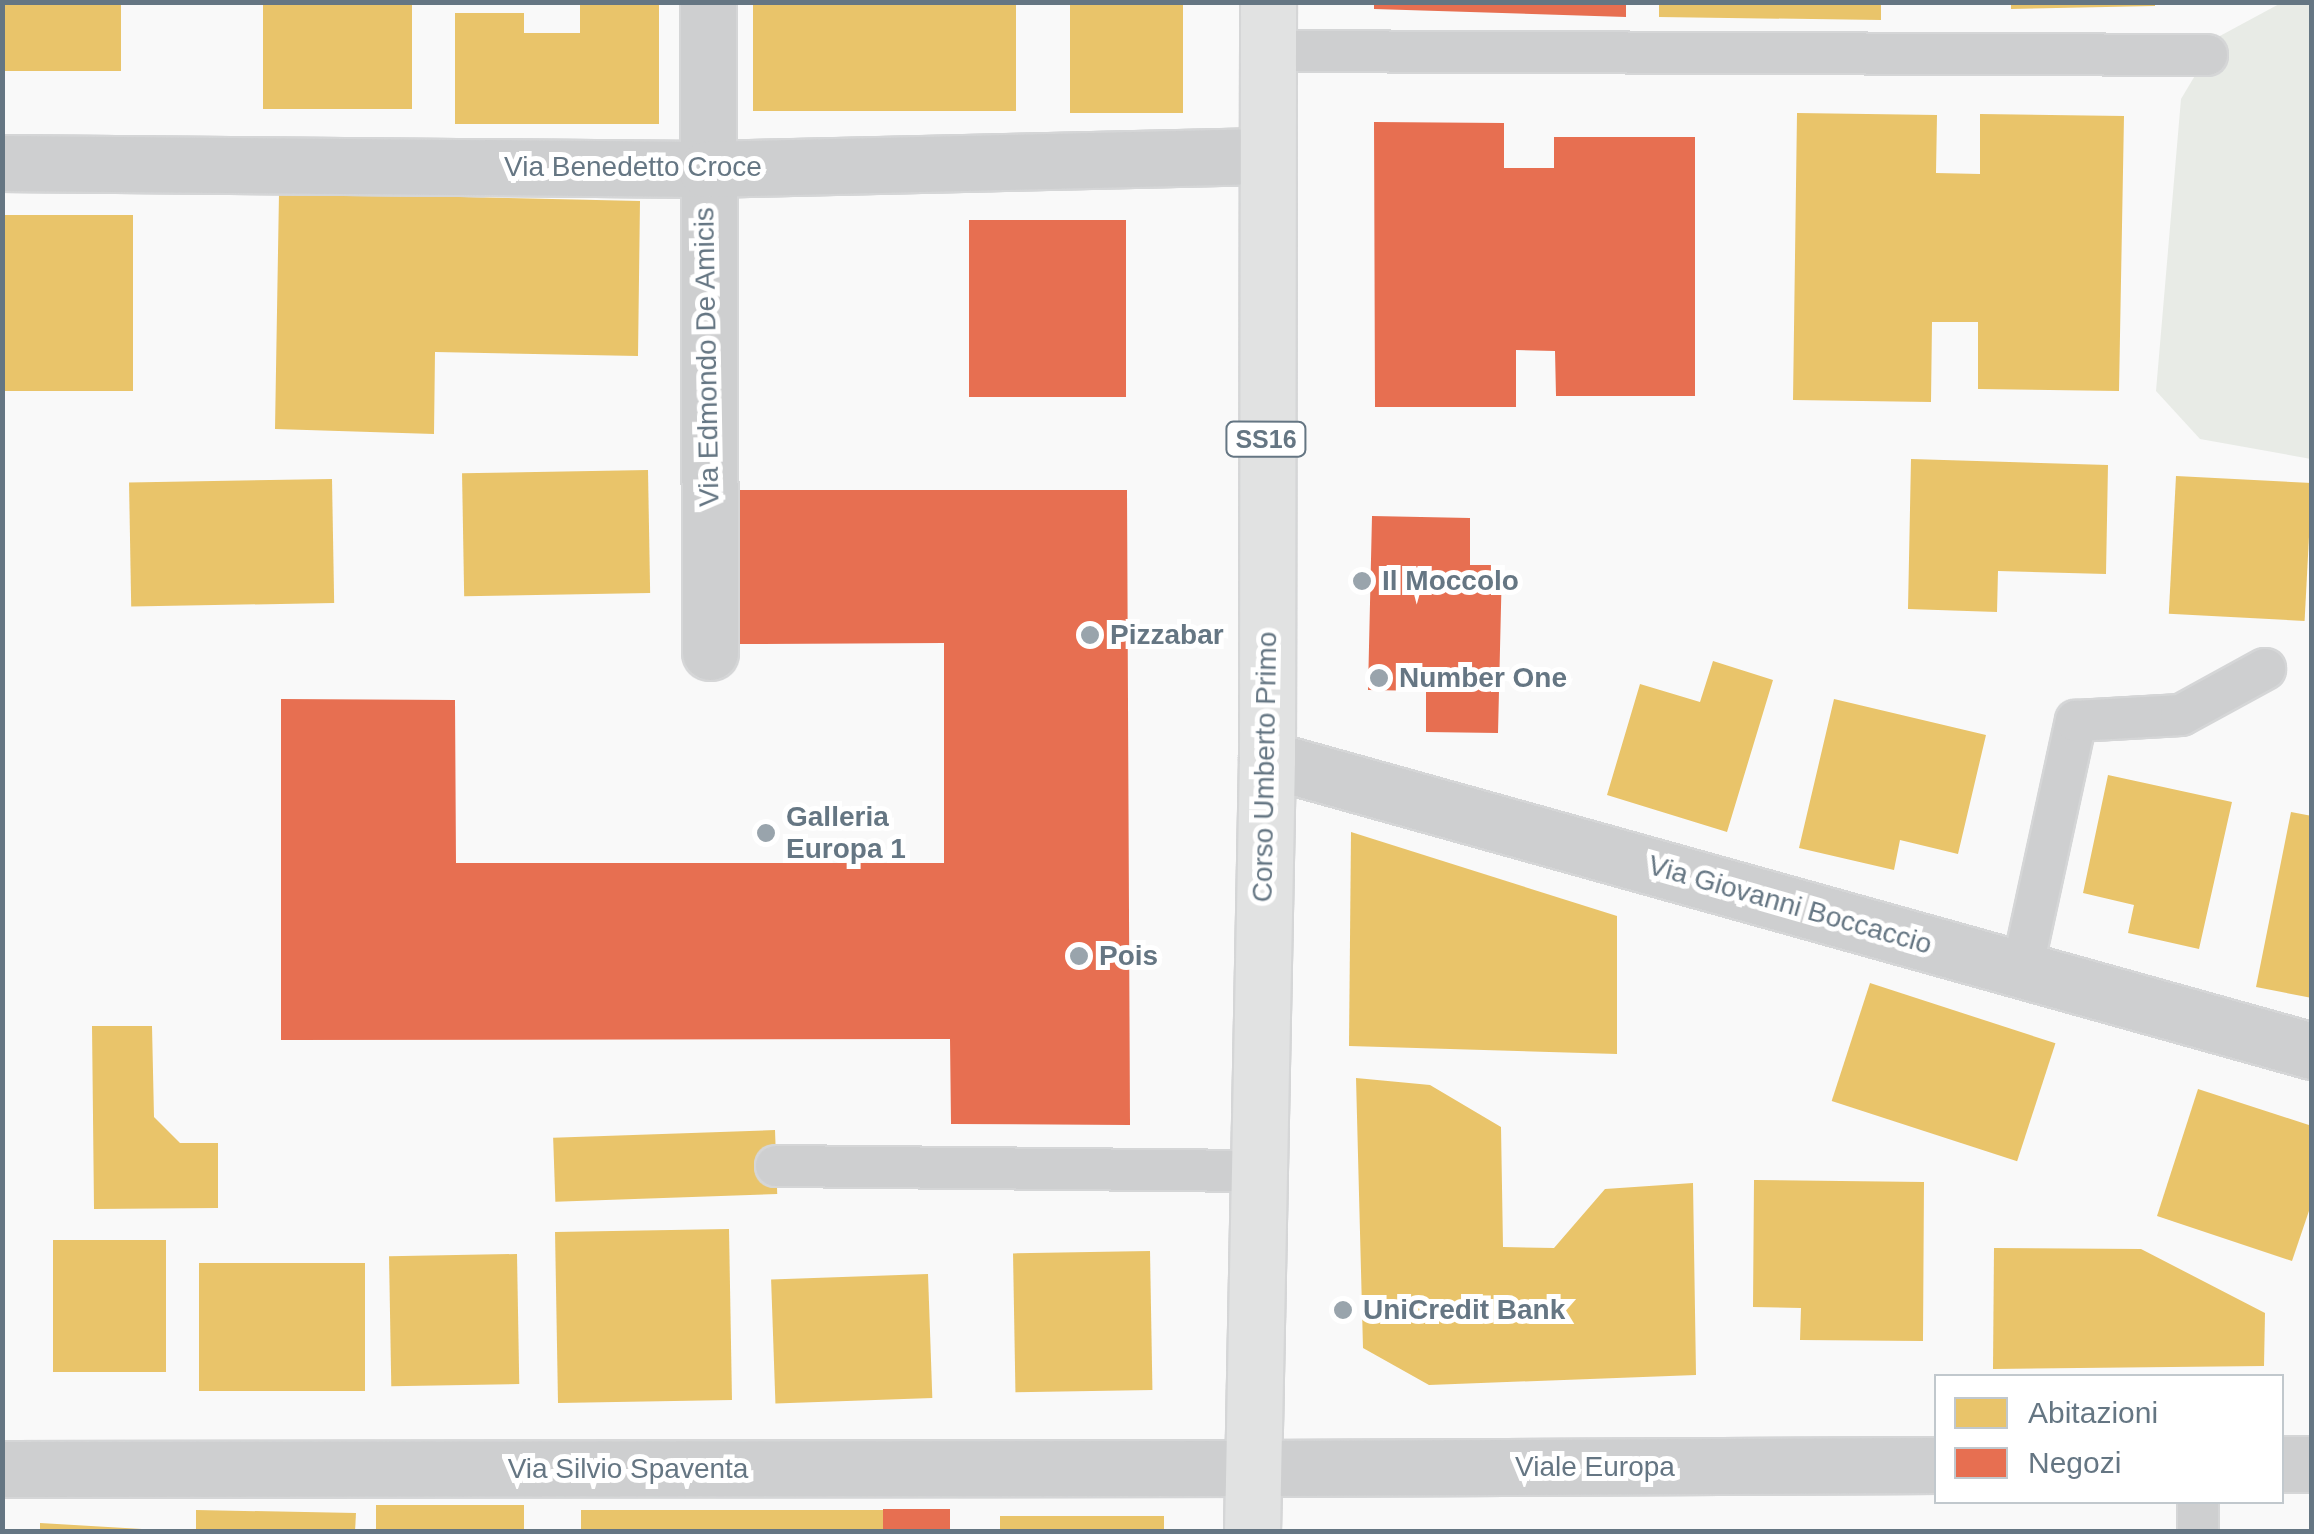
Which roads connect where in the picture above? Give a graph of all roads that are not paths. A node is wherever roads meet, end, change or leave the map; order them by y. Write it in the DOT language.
graph roads {
  1 [pos="708,2"];
  2 [pos="1268,27"];
  3 [pos="2207,55"];
  4 [pos="1264,156"];
  5 [pos="2,163"];
  6 [pos="706,169"];
  7 [pos="710,652"];
  8 [pos="2265,669"];
  9 [pos="1268,759"];
  10 [pos="2022,970"];
  11 [pos="2312,1051"];
  12 [pos="776,1166"];
  13 [pos="1259,1171"];
  14 [pos="2284,1464"];
  15 [pos="2312,1464"];
  16 [pos="1934,1466"];
  17 [pos="1254,1468"];
  18 [pos="2,1469"];
  19 [pos="2198,1504"];
  20 [pos="1252,1532"];
  21 [pos="2198,1532"];
  1 -- 6 [label="street, Via Edmondo De Amicis"];
  2 -- 3 [label="lane"];
  2 -- 4 [label="main road, Corso Umberto Primo / SS16"];
  4 -- 6 [label="street, Via Benedetto Croce"];
  4 -- 9 [label="main road, Corso Umberto Primo / SS16"];
  5 -- 6 [label="street, Via Benedetto Croce"];
  6 -- 7 [label="street, Via Edmondo De Amicis"];
  8 -- 10 [label="lane"];
  9 -- 10 [label="street, Via Giovanni Boccaccio"];
  9 -- 13 [label="main road, Corso Umberto Primo / SS16"];
  10 -- 11 [label="street, Via Giovanni Boccaccio"];
  12 -- 13 [label="lane"];
  13 -- 17 [label="main road, Corso Umberto Primo / SS16"];
  14 -- 15 [label="street"];
  16 -- 17 [label="street, Viale Europa"];
  17 -- 18 [label="street, Via Silvio Spaventa"];
  17 -- 20 [label="main road, Corso Umberto Primo / SS16"];
  19 -- 21 [label="lane"];
}
